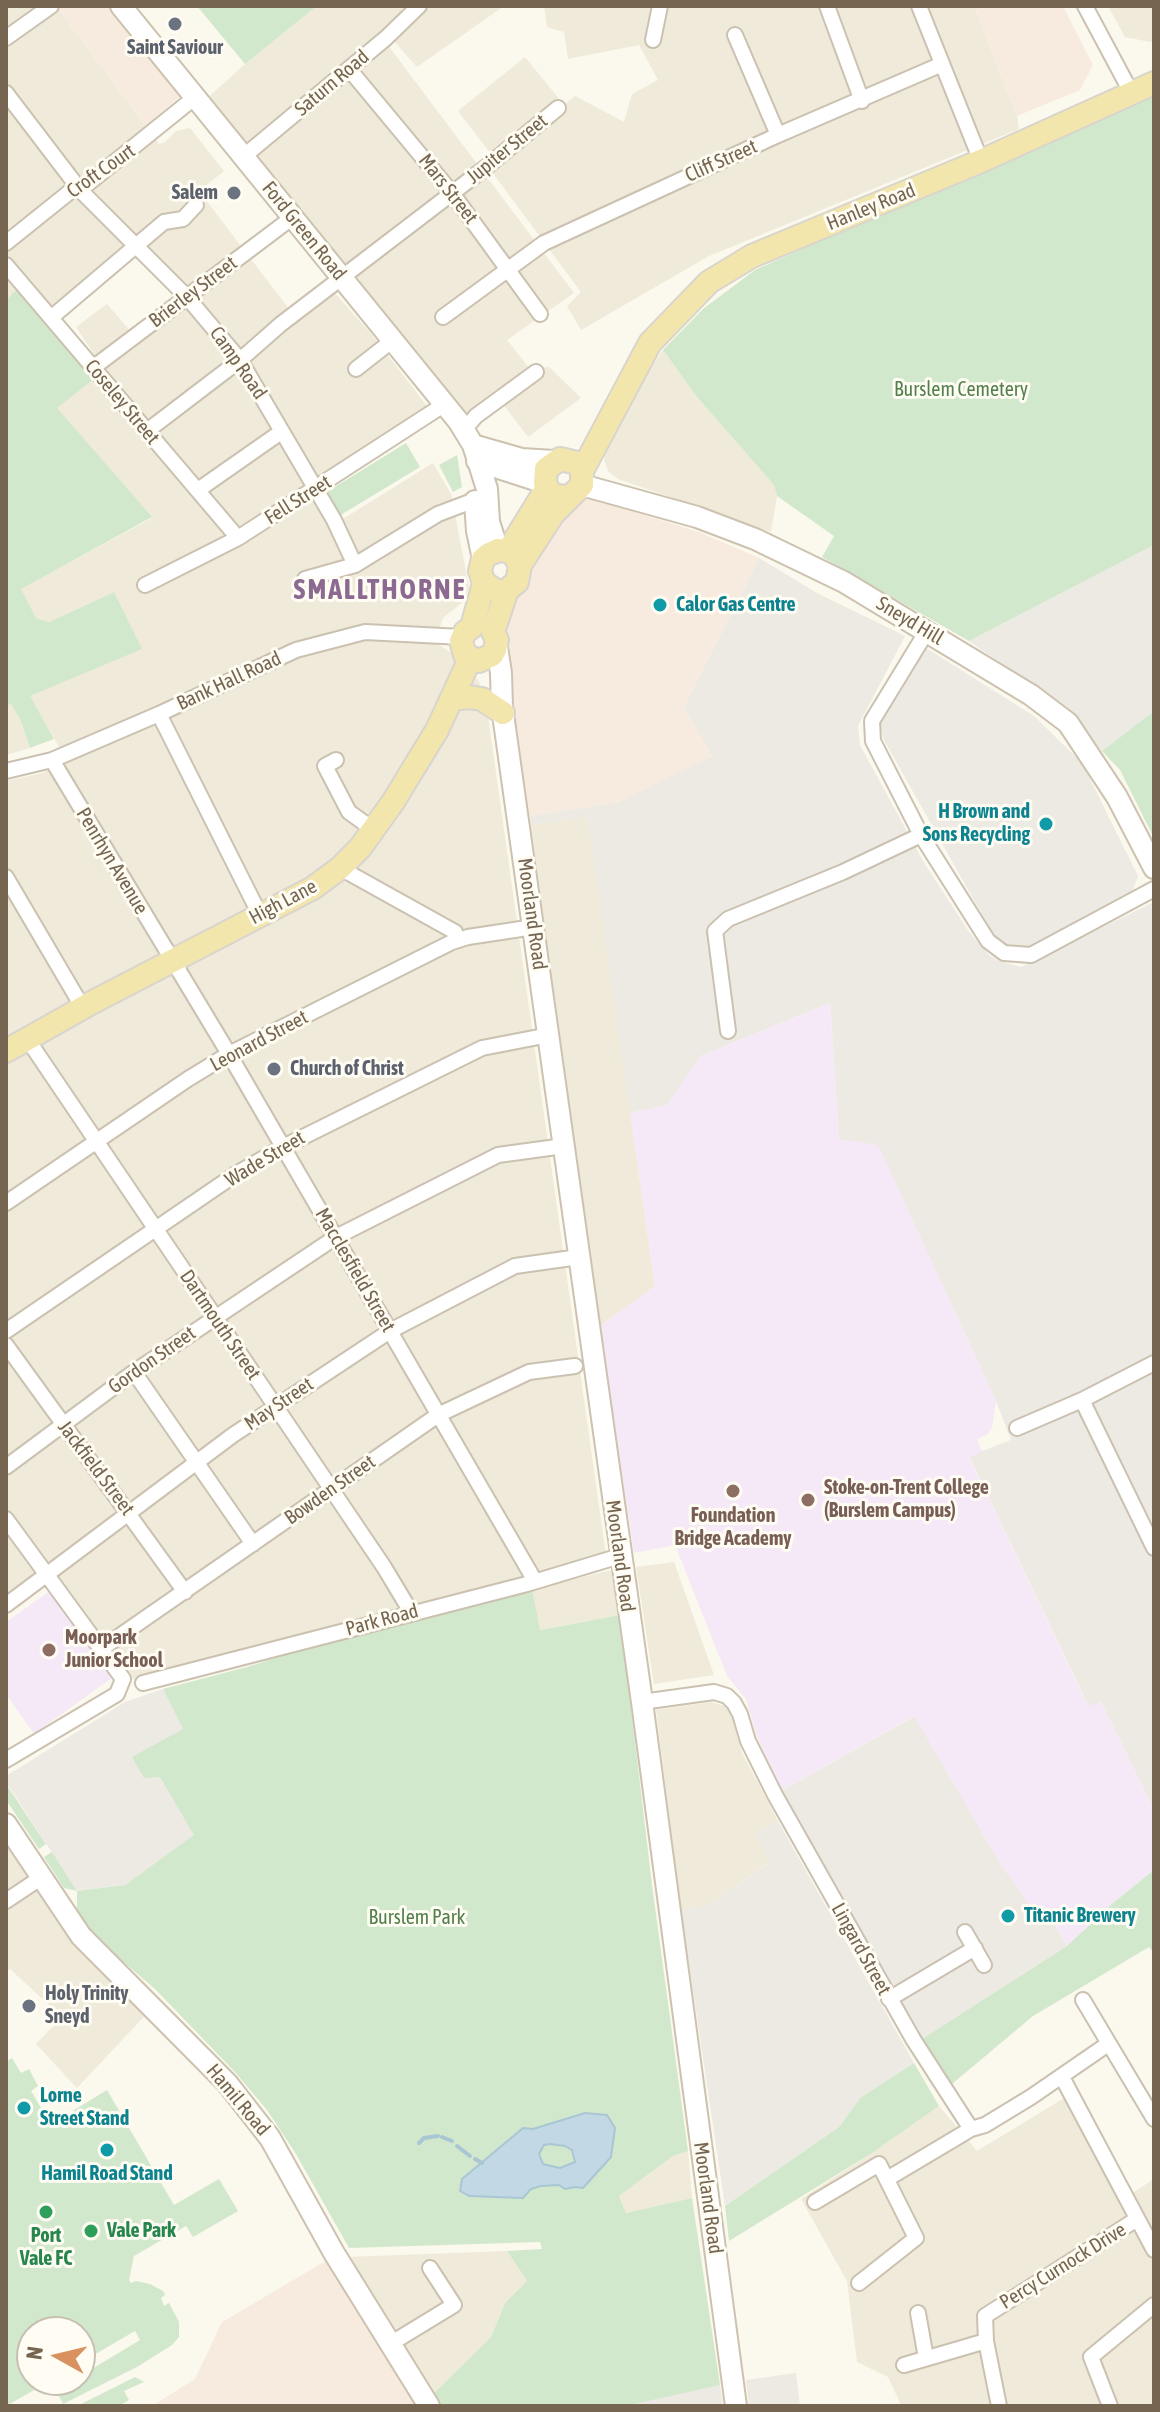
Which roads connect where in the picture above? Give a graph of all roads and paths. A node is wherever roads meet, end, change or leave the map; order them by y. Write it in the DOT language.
graph roads {
  1 [pos="51,6"];
  2 [pos="121,6"];
  3 [pos="419,6"];
  4 [pos="660,6"];
  5 [pos="827,6"];
  6 [pos="919,6"];
  7 [pos="1085,6"];
  8 [pos="735,35"];
  9 [pos="6,38"];
  10 [pos="653,40"];
  11 [pos="940,65"];
  12 [pos="349,69"];
  13 [pos="1154,83"];
  14 [pos="6,93"];
  15 [pos="1132,94"];
  16 [pos="194,98"];
  17 [pos="862,101"];
  18 [pos="558,108"];
  19 [pos="778,135"];
  20 [pos="243,157"];
  21 [pos="981,161"];
  22 [pos="78,188"];
  23 [pos="452,193"];
  24 [pos="196,205"];
  25 [pos="293,217"];
  26 [pos="6,243"];
  27 [pos="137,246"];
  28 [pos="6,265"];
  29 [pos="508,269"];
  30 [pos="342,277"];
  31 [pos="187,297"];
  32 [pos="540,314"];
  33 [pos="52,317"];
  34 [pos="443,317"];
  35 [pos="393,340"];
  36 [pos="240,360"];
  37 [pos="94,367"];
  38 [pos="363,367"];
  39 [pos="536,372"];
  40 [pos="445,404"];
  41 [pos="147,431"];
  42 [pos="281,432"];
  43 [pos="471,446"];
  44 [pos="571,475"];
  45 [pos="546,485"];
  46 [pos="317,489"];
  47 [pos="198,490"];
  48 [pos="475,500"];
  49 [pos="238,538"];
  50 [pos="502,556"];
  51 [pos="355,565"];
  52 [pos="305,579"];
  53 [pos="484,583"];
  54 [pos="145,585"];
  55 [pos="507,590"];
  56 [pos="927,631"];
  57 [pos="481,636"];
  58 [pos="474,660"];
  59 [pos="452,699"];
  60 [pos="502,710"];
  61 [pos="159,714"];
  62 [pos="52,760"];
  63 [pos="336,760"];
  64 [pos="6,771"];
  65 [pos="374,830"];
  66 [pos="921,835"];
  67 [pos="340,868"];
  68 [pos="1154,868"];
  69 [pos="8,883"];
  70 [pos="1154,889"];
  71 [pos="260,915"];
  72 [pos="534,927"];
  73 [pos="457,940"];
  74 [pos="172,962"];
  75 [pos="83,1008"];
  76 [pos="728,1031"];
  77 [pos="549,1035"];
  78 [pos="28,1040"];
  79 [pos="6,1051"];
  80 [pos="229,1054"];
  81 [pos="97,1140"];
  82 [pos="564,1146"];
  83 [pos="283,1147"];
  84 [pos="6,1203"];
  85 [pos="154,1229"];
  86 [pos="336,1237"];
  87 [pos="579,1257"];
  88 [pos="215,1317"];
  89 [pos="6,1331"];
  90 [pos="390,1331"];
  91 [pos="6,1345"];
  92 [pos="1154,1363"];
  93 [pos="575,1366"];
  94 [pos="134,1372"];
  95 [pos="1082,1400"];
  96 [pos="276,1407"];
  97 [pos="438,1415"];
  98 [pos="63,1424"];
  99 [pos="1017,1428"];
  100 [pos="195,1463"];
  101 [pos="6,1467"];
  102 [pos="331,1490"];
  103 [pos="129,1512"];
  104 [pos="6,1519"];
  105 [pos="253,1544"];
  106 [pos="1154,1548"];
  107 [pos="620,1556"];
  108 [pos="46,1574"];
  109 [pos="535,1581"];
  110 [pos="185,1592"];
  111 [pos="6,1605"];
  112 [pos="411,1612"];
  113 [pos="101,1649"];
  114 [pos="143,1683"];
  115 [pos="642,1702"];
  116 [pos="6,1760"];
  117 [pos="6,1824"];
  118 [pos="42,1877"];
  119 [pos="6,1901"];
  120 [pos="965,1932"];
  121 [pos="975,1948"];
  122 [pos="984,1965"];
  123 [pos="889,1999"];
  124 [pos="1083,2000"];
  125 [pos="1108,2044"];
  126 [pos="1062,2077"];
  127 [pos="1154,2119"];
  128 [pos="971,2129"];
  129 [pos="887,2179"];
  130 [pos="815,2202"];
  131 [pos="1137,2219"];
  132 [pos="1154,2250"];
  133 [pos="430,2268"];
  134 [pos="859,2283"];
  135 [pos="1154,2305"];
  136 [pos="918,2313"];
  137 [pos="986,2341"];
  138 [pos="390,2344"];
  139 [pos="926,2358"];
  140 [pos="904,2365"];
  141 [pos="429,2406"];
  142 [pos="736,2406"];
  143 [pos="999,2406"];
  144 [pos="1110,2406"];
  1 -- 9 [label="street"];
  2 -- 16 [label="main road, Ford Green Road"];
  3 -- 12 [label="street, Saturn Road"];
  4 -- 10 [label="street"];
  5 -- 17 [label="street"];
  6 -- 11 [label="street"];
  7 -- 15 [label="street"];
  8 -- 19 [label="street"];
  11 -- 17 [label="street, Cliff Street"];
  11 -- 21 [label="street"];
  12 -- 20 [label="street, Saturn Road"];
  12 -- 23 [label="street, Mars Street"];
  13 -- 15 [label="main road, Hanley Road"];
  14 -- 22 [label="street, Camp Road"];
  15 -- 21 [label="main road, Hanley Road"];
  16 -- 20 [label="main road, Ford Green Road"];
  16 -- 22 [label="street, Croft Court"];
  17 -- 19 [label="street, Cliff Street"];
  18 -- 23 [label="street, Jupiter Street"];
  19 -- 29 [label="street, Cliff Street"];
  20 -- 25 [label="main road, Ford Green Road"];
  21 -- 44 [label="main road, Hanley Road"];
  22 -- 26 [label="street, Croft Court"];
  22 -- 27 [label="street, Camp Road"];
  23 -- 29 [label="street, Mars Street"];
  23 -- 30 [label="street, Jupiter Street"];
  24 -- 27 [label="street"];
  25 -- 30 [label="main road, Ford Green Road"];
  25 -- 31 [label="street, Brierley Street"];
  27 -- 31 [label="street, Camp Road"];
  27 -- 33 [label="street"];
  28 -- 33 [label="street, Coseley Street"];
  29 -- 32 [label="street, Mars Street"];
  29 -- 34 [label="street, Cliff Street"];
  30 -- 35 [label="main road, Ford Green Road"];
  30 -- 36 [label="street, Jupiter Street"];
  31 -- 36 [label="street, Camp Road"];
  31 -- 37 [label="street, Brierley Street"];
  33 -- 37 [label="street, Coseley Street"];
  35 -- 38 [label="street"];
  35 -- 40 [label="main road, Ford Green Road"];
  36 -- 41 [label="street, Jupiter Street"];
  36 -- 42 [label="street, Camp Road"];
  37 -- 41 [label="street, Coseley Street"];
  39 -- 43 [label="street"];
  40 -- 43 [label="main road, Ford Green Road"];
  40 -- 46 [label="street, Fell Street"];
  41 -- 47 [label="street, Coseley Street"];
  42 -- 46 [label="street, Camp Road"];
  42 -- 47 [label="street"];
  43 -- 44 [label="main road, Sneyd Hill"];
  43 -- 45 [label="main road"];
  43 -- 48 [label="main road"];
  43 -- 50 [label="main road"];
  44 -- 45 [label="main road"];
  44 -- 50 [label="main road, Hanley Road"];
  44 -- 56 [label="main road, Sneyd Hill"];
  45 -- 50 [label="main road"];
  46 -- 49 [label="street, Fell Street"];
  46 -- 51 [label="street, Camp Road"];
  47 -- 49 [label="street, Coseley Street"];
  48 -- 50 [label="main road"];
  48 -- 51 [label="street"];
  49 -- 54 [label="street, Fell Street"];
  50 -- 53 [label="main road"];
  50 -- 55 [label="main road"];
  51 -- 52 [label="street"];
  53 -- 55 [label="main road"];
  53 -- 57 [label="main road"];
  55 -- 57 [label="main road"];
  56 -- 66 [label="street"];
  56 -- 68 [label="main road, Sneyd Hill"];
  57 -- 58 [label="main road"];
  57 -- 60 [label="main road, Moorland Road"];
  57 -- 61 [label="street, Bank Hall Road"];
  58 -- 59 [label="main road, High Lane"];
  58 -- 60 [label="main road, Moorland Road"];
  59 -- 60 [label="main road"];
  59 -- 65 [label="main road, High Lane"];
  60 -- 72 [label="main road, Moorland Road"];
  61 -- 62 [label="street, Bank Hall Road"];
  61 -- 71 [label="street"];
  62 -- 64 [label="street, Bank Hall Road"];
  62 -- 74 [label="street, Penrhyn Avenue"];
  63 -- 65 [label="street"];
  65 -- 67 [label="main road, High Lane"];
  66 -- 70 [label="street"];
  66 -- 76 [label="street"];
  67 -- 71 [label="main road, High Lane"];
  67 -- 73 [label="street"];
  69 -- 75 [label="street"];
  71 -- 74 [label="main road, High Lane"];
  72 -- 73 [label="street, Leonard Street"];
  72 -- 77 [label="main road, Moorland Road"];
  73 -- 80 [label="street, Leonard Street"];
  74 -- 75 [label="main road, High Lane"];
  74 -- 80 [label="street, Macclesfield Street"];
  75 -- 78 [label="main road, High Lane"];
  77 -- 82 [label="main road, Moorland Road"];
  77 -- 83 [label="street, Wade Street"];
  78 -- 79 [label="main road, High Lane"];
  78 -- 81 [label="street, Dartmouth Street"];
  80 -- 81 [label="street, Leonard Street"];
  80 -- 83 [label="street, Macclesfield Street"];
  81 -- 84 [label="street, Leonard Street"];
  81 -- 85 [label="street, Dartmouth Street"];
  82 -- 86 [label="street, Gordon Street"];
  82 -- 87 [label="main road, Moorland Road"];
  83 -- 85 [label="street, Wade Street"];
  83 -- 86 [label="street, Macclesfield Street"];
  85 -- 88 [label="street, Dartmouth Street"];
  85 -- 89 [label="street, Wade Street"];
  86 -- 88 [label="street, Gordon Street"];
  86 -- 90 [label="street, Macclesfield Street"];
  87 -- 90 [label="street, May Street"];
  87 -- 107 [label="main road, Moorland Road"];
  88 -- 94 [label="street, Gordon Street"];
  88 -- 96 [label="street, Dartmouth Street"];
  90 -- 96 [label="street, May Street"];
  90 -- 97 [label="street, Macclesfield Street"];
  91 -- 98 [label="street, Jackfield Street"];
  92 -- 95 [label="street"];
  93 -- 97 [label="street, Bowden Street"];
  94 -- 98 [label="street, Gordon Street"];
  94 -- 100 [label="street"];
  95 -- 99 [label="street"];
  95 -- 106 [label="street"];
  96 -- 100 [label="street, May Street"];
  96 -- 102 [label="street, Dartmouth Street"];
  97 -- 102 [label="street, Bowden Street"];
  97 -- 109 [label="street, Macclesfield Street"];
  98 -- 101 [label="street, Gordon Street"];
  98 -- 103 [label="street, Jackfield Street"];
  100 -- 103 [label="street, May Street"];
  100 -- 105 [label="street"];
  102 -- 105 [label="street, Bowden Street"];
  102 -- 112 [label="street, Dartmouth Street"];
  103 -- 108 [label="street, May Street"];
  103 -- 110 [label="street, Jackfield Street"];
  104 -- 108 [label="street"];
  105 -- 110 [label="street, Bowden Street"];
  107 -- 109 [label="street, Park Road"];
  107 -- 115 [label="main road, Moorland Road"];
  108 -- 111 [label="street, May Street"];
  108 -- 113 [label="street"];
  109 -- 112 [label="street, Park Road"];
  110 -- 113 [label="street, Bowden Street"];
  112 -- 114 [label="street, Park Road"];
  113 -- 116 [label="street"];
  115 -- 123 [label="street, Lingard Street"];
  115 -- 142 [label="main road, Moorland Road"];
  117 -- 118 [label="main road, Hamil Road"];
  118 -- 119 [label="street"];
  118 -- 138 [label="main road, Hamil Road"];
  120 -- 121 [label="street"];
  121 -- 122 [label="street"];
  121 -- 123 [label="street"];
  123 -- 128 [label="street, Lingard Street"];
  124 -- 125 [label="street"];
  125 -- 126 [label="street"];
  125 -- 127 [label="street"];
  126 -- 128 [label="street"];
  126 -- 131 [label="street"];
  128 -- 129 [label="street"];
  129 -- 130 [label="street"];
  129 -- 134 [label="street"];
  131 -- 132 [label="street"];
  131 -- 137 [label="street, Percy Curnock Drive"];
  133 -- 138 [label="street"];
  135 -- 144 [label="street"];
  136 -- 139 [label="street"];
  137 -- 139 [label="street"];
  137 -- 143 [label="street"];
  138 -- 141 [label="main road, Hamil Road"];
  139 -- 140 [label="street"];
}
